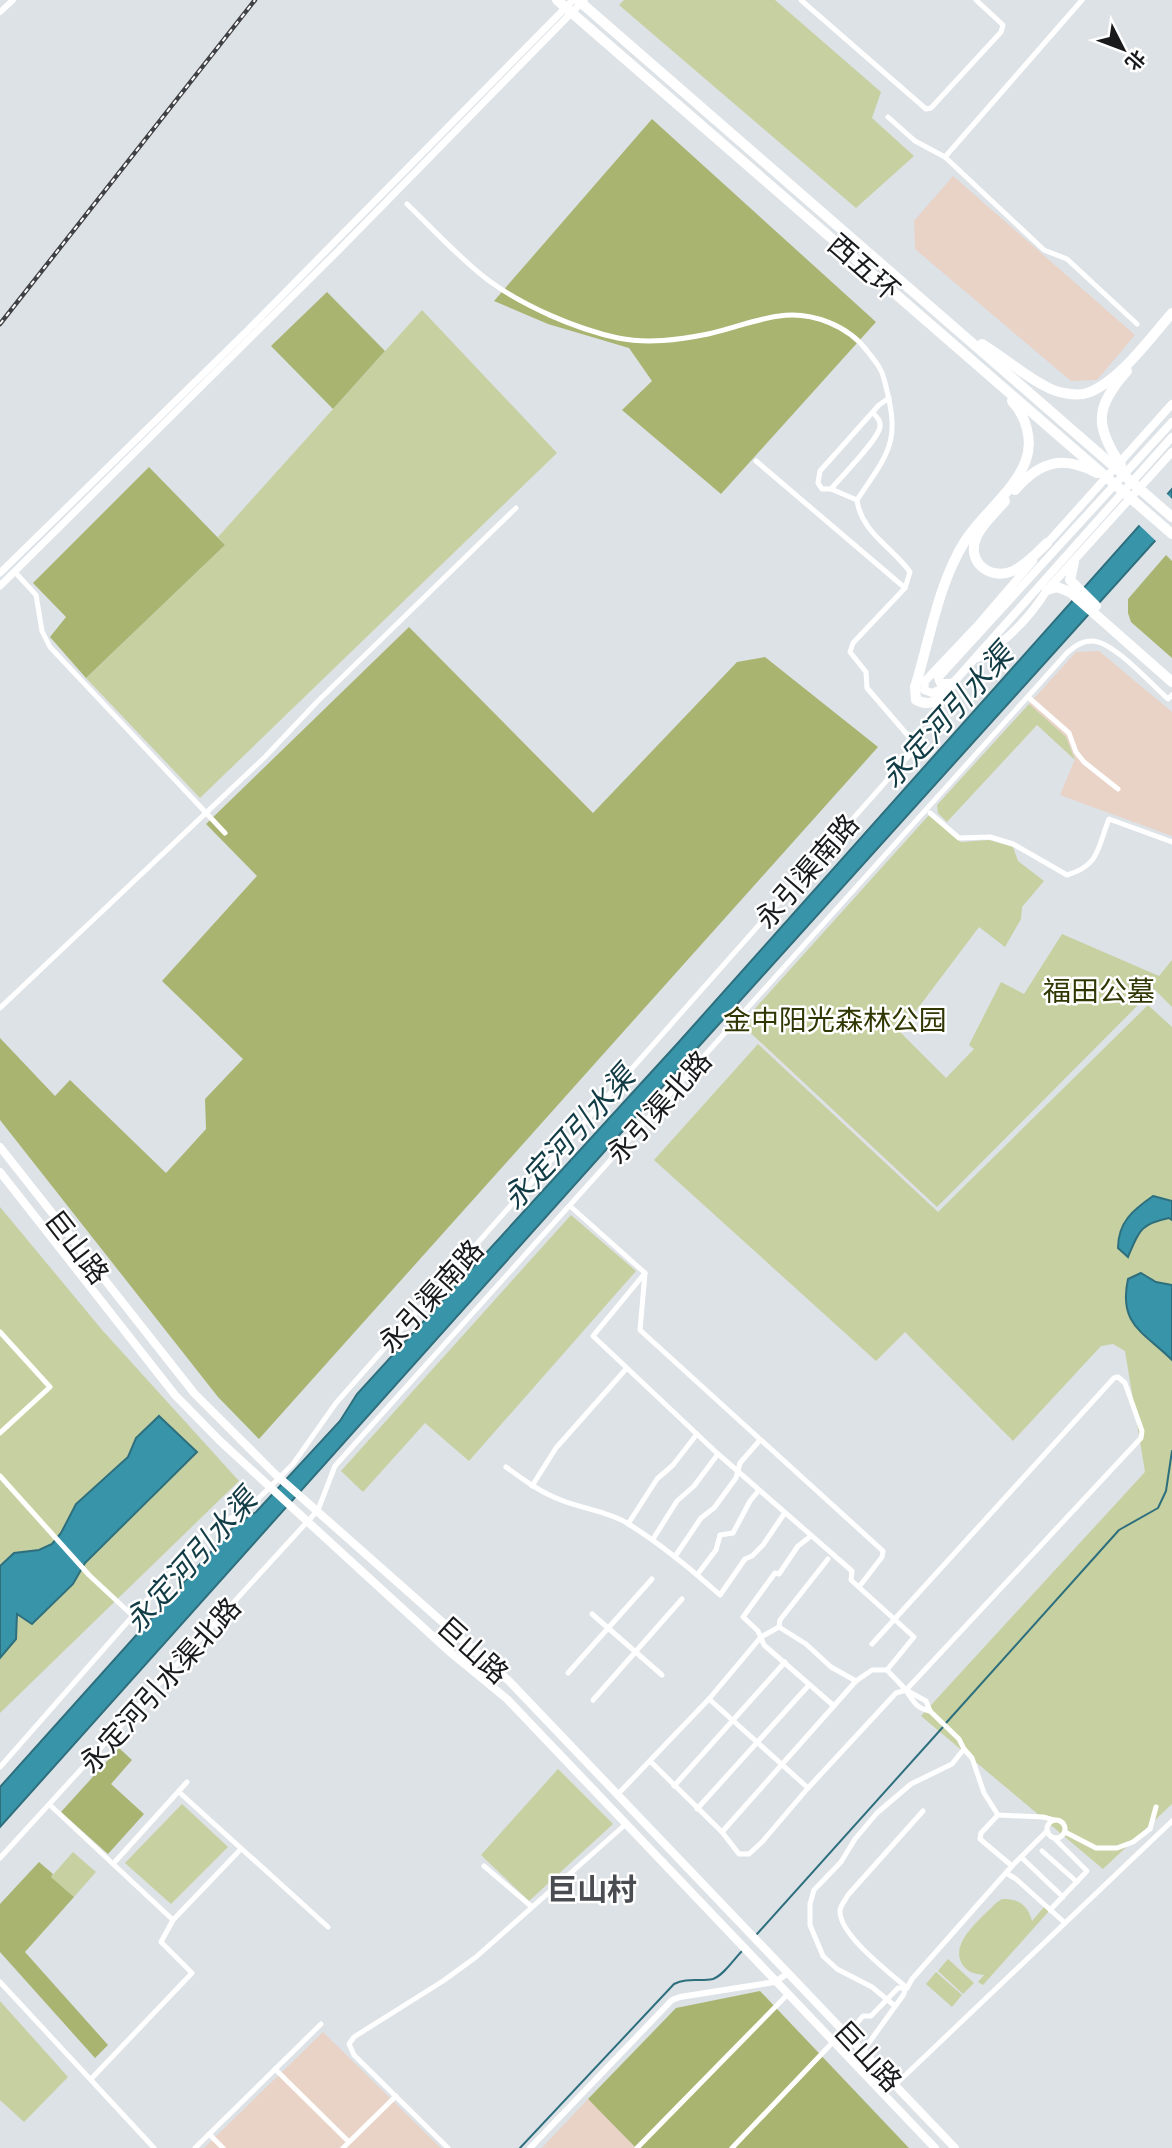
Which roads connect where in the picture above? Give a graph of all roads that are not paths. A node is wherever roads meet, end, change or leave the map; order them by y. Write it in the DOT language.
graph roads {
  1 [pos="13,0"];
  2 [pos="557,0"];
  3 [pos="573,0"];
  4 [pos="579,0"];
  5 [pos="584,0"];
  6 [pos="801,0"];
  7 [pos="976,0"];
  8 [pos="1082,0"];
  9 [pos="0,12"];
  10 [pos="528,51"];
  11 [pos="888,117"];
  12 [pos="945,157"];
  13 [pos="407,204"];
  14 [pos="1172,313"];
  15 [pos="1172,321"];
  16 [pos="1137,324"];
  17 [pos="958,330"];
  18 [pos="948,340"];
  19 [pos="889,398"];
  20 [pos="1172,404"];
  21 [pos="873,413"];
  22 [pos="1172,422"];
  23 [pos="1172,438"];
  24 [pos="1106,451"];
  25 [pos="1172,452"];
  26 [pos="756,461"];
  27 [pos="1091,467"];
  28 [pos="831,489"];
  29 [pos="856,500"];
  30 [pos="516,508"];
  31 [pos="1172,517"];
  32 [pos="1172,534"];
  33 [pos="1047,542"];
  34 [pos="1074,562"];
  35 [pos="14,570"];
  36 [pos="0,573"];
  37 [pos="1067,584"];
  38 [pos="0,586"];
  39 [pos="905,588"];
  40 [pos="1047,590"];
  41 [pos="1100,614"];
  42 [pos="971,663"];
  43 [pos="1172,673"];
  44 [pos="953,682"];
  45 [pos="1172,682"];
  46 [pos="1028,696"];
  47 [pos="1171,699"];
  48 [pos="1118,789"];
  49 [pos="206,812"];
  50 [pos="930,813"];
  51 [pos="225,834"];
  52 [pos="1172,842"];
  53 [pos="0,1008"];
  54 [pos="0,1147"];
  55 [pos="0,1172"];
  56 [pos="570,1206"];
  57 [pos="645,1273"];
  58 [pos="0,1332"];
  59 [pos="626,1369"];
  60 [pos="0,1433"];
  61 [pos="696,1434"];
  62 [pos="760,1440"];
  63 [pos="718,1454"];
  64 [pos="506,1466"];
  65 [pos="738,1470"];
  66 [pos="0,1476"];
  67 [pos="532,1486"];
  68 [pos="759,1490"];
  69 [pos="318,1510"];
  70 [pos="785,1514"];
  71 [pos="308,1522"];
  72 [pos="628,1524"];
  73 [pos="811,1536"];
  74 [pos="653,1539"];
  75 [pos="676,1555"];
  76 [pos="828,1559"];
  77 [pos="697,1575"];
  78 [pos="652,1579"];
  79 [pos="859,1587"];
  80 [pos="682,1599"];
  81 [pos="592,1614"];
  82 [pos="133,1616"];
  83 [pos="894,1618"];
  84 [pos="779,1627"];
  85 [pos="609,1629"];
  86 [pos="761,1637"];
  87 [pos="872,1644"];
  88 [pos="636,1653"];
  89 [pos="785,1662"];
  90 [pos="887,1670"];
  91 [pos="568,1673"];
  92 [pos="662,1675"];
  93 [pos="856,1681"];
  94 [pos="808,1685"];
  95 [pos="906,1690"];
  96 [pos="709,1699"];
  97 [pos="593,1700"];
  98 [pos="834,1706"];
  99 [pos="732,1721"];
  100 [pos="757,1743"];
  101 [pos="964,1749"];
  102 [pos="651,1762"];
  103 [pos="782,1765"];
  104 [pos="0,1767"];
  105 [pos="187,1782"];
  106 [pos="674,1786"];
  107 [pos="808,1788"];
  108 [pos="179,1792"];
  109 [pos="618,1794"];
  110 [pos="50,1805"];
  111 [pos="1156,1807"];
  112 [pos="697,1810"];
  113 [pos="923,1811"];
  114 [pos="998,1815"];
  115 [pos="1054,1820"];
  116 [pos="1172,1821"];
  117 [pos="627,1823"];
  118 [pos="1047,1831"];
  119 [pos="722,1832"];
  120 [pos="1065,1832"];
  121 [pos="1054,1838"];
  122 [pos="240,1850"];
  123 [pos="1042,1851"];
  124 [pos="1021,1857"];
  125 [pos="0,1858"];
  126 [pos="113,1864"];
  127 [pos="484,1866"];
  128 [pos="1012,1866"];
  129 [pos="1006,1873"];
  130 [pos="1077,1882"];
  131 [pos="1063,1897"];
  132 [pos="532,1907"];
  133 [pos="1050,1910"];
  134 [pos="173,1920"];
  135 [pos="1065,1923"];
  136 [pos="328,1927"];
  137 [pos="788,1973"];
  138 [pos="0,1982"];
  139 [pos="775,1982"];
  140 [pos="907,1988"];
  141 [pos="787,1995"];
  142 [pos="887,2000"];
  143 [pos="895,2006"];
  144 [pos="871,2016"];
  145 [pos="321,2024"];
  146 [pos="883,2025"];
  147 [pos="848,2034"];
  148 [pos="832,2043"];
  149 [pos="863,2051"];
  150 [pos="275,2069"];
  151 [pos="91,2079"];
  152 [pos="895,2085"];
  153 [pos="396,2096"];
  154 [pos="209,2134"];
  155 [pos="349,2142"];
  156 [pos="154,2148"];
  157 [pos="195,2148"];
  158 [pos="223,2148"];
  159 [pos="343,2148"];
  160 [pos="447,2148"];
  161 [pos="530,2148"];
  162 [pos="637,2148"];
  163 [pos="732,2148"];
  164 [pos="934,2148"];
  165 [pos="955,2148"];
  1 -- 9 [label="street"];
  2 -- 18 [label="highway, 西五环"];
  3 -- 10 [label="main road"];
  4 -- 17 [label="highway, 西五环"];
  5 -- 10 [label="main road"];
  6 -- 7 [label="street"];
  8 -- 12 [label="street"];
  10 -- 35 [label="main road"];
  10 -- 36 [label="main road"];
  11 -- 12 [label="street"];
  12 -- 16 [label="street"];
  13 -- 19 [label="street"];
  14 -- 17 [label="highway"];
  15 -- 24 [label="highway"];
  17 -- 24 [label="highway, 西五环"];
  18 -- 27 [label="highway, 西五环"];
  18 -- 44 [label="highway"];
  19 -- 21 [label="street"];
  19 -- 29 [label="street"];
  20 -- 33 [label="main road"];
  21 -- 28 [label="street"];
  21 -- 28 [label="street"];
  22 -- 44 [label="main road"];
  23 -- 42 [label="main road"];
  24 -- 31 [label="highway, 西五环"];
  25 -- 34 [label="main road"];
  26 -- 39 [label="street"];
  27 -- 32 [label="highway, 西五环"];
  27 -- 33 [label="highway"];
  28 -- 29 [label="street"];
  29 -- 39 [label="street"];
  30 -- 49 [label="street"];
  33 -- 44 [label="main road"];
  34 -- 37 [label="highway"];
  34 -- 40 [label="main road"];
  35 -- 38 [label="main road"];
  35 -- 49 [label="street"];
  37 -- 40 [label="highway"];
  37 -- 41 [label="highway"];
  39 -- 82 [label="street, 永引渠南路"];
  40 -- 42 [label="main road"];
  41 -- 43 [label="highway"];
  41 -- 45 [label="highway"];
  42 -- 44 [label="main road"];
  46 -- 47 [label="street, 永引渠北路"];
  46 -- 48 [label="street"];
  46 -- 56 [label="street, 永引渠北路"];
  49 -- 51 [label="street"];
  49 -- 53 [label="street"];
  50 -- 52 [label="street"];
  54 -- 69 [label="main road, 巨山路"];
  55 -- 71 [label="main road, 巨山路"];
  56 -- 57 [label="street"];
  56 -- 69 [label="street, 永引渠北路"];
  57 -- 59 [label="street"];
  57 -- 62 [label="street"];
  58 -- 60 [label="street"];
  59 -- 61 [label="street"];
  59 -- 67 [label="street"];
  61 -- 63 [label="street"];
  61 -- 72 [label="street"];
  62 -- 65 [label="street"];
  62 -- 79 [label="street"];
  63 -- 65 [label="street"];
  63 -- 74 [label="street"];
  64 -- 67 [label="street"];
  65 -- 68 [label="street"];
  65 -- 75 [label="street"];
  66 -- 82 [label="street"];
  67 -- 72 [label="street"];
  68 -- 70 [label="street"];
  68 -- 77 [label="street"];
  69 -- 71 [label="street, 永定河引水渠北路"];
  69 -- 109 [label="main road, 巨山路"];
  70 -- 73 [label="street"];
  70 -- 77 [label="street"];
  71 -- 110 [label="street, 永定河引水渠北路"];
  71 -- 117 [label="main road, 巨山路"];
  72 -- 74 [label="street"];
  73 -- 79 [label="street"];
  73 -- 86 [label="street"];
  74 -- 75 [label="street"];
  75 -- 77 [label="street"];
  76 -- 84 [label="street"];
  78 -- 85 [label="street"];
  79 -- 83 [label="street"];
  80 -- 88 [label="street"];
  81 -- 85 [label="street"];
  82 -- 104 [label="street, 永引渠南路"];
  83 -- 87 [label="street"];
  83 -- 90 [label="street"];
  83 -- 95 [label="street"];
  84 -- 86 [label="street"];
  84 -- 93 [label="street"];
  85 -- 88 [label="street"];
  85 -- 91 [label="street"];
  86 -- 89 [label="street"];
  86 -- 96 [label="street"];
  88 -- 92 [label="street"];
  88 -- 97 [label="street"];
  89 -- 94 [label="street"];
  89 -- 99 [label="street"];
  90 -- 93 [label="street"];
  90 -- 95 [label="street"];
  93 -- 98 [label="street"];
  94 -- 98 [label="street"];
  94 -- 100 [label="street"];
  95 -- 101 [label="street"];
  95 -- 107 [label="street"];
  96 -- 99 [label="street"];
  96 -- 102 [label="street"];
  98 -- 103 [label="street"];
  99 -- 100 [label="street"];
  99 -- 106 [label="street"];
  100 -- 103 [label="street"];
  100 -- 112 [label="street"];
  101 -- 114 [label="street"];
  101 -- 142 [label="street"];
  102 -- 106 [label="street"];
  102 -- 109 [label="street"];
  103 -- 107 [label="street"];
  103 -- 119 [label="street"];
  105 -- 108 [label="street"];
  106 -- 112 [label="street"];
  107 -- 119 [label="street"];
  108 -- 122 [label="street"];
  108 -- 126 [label="street"];
  109 -- 137 [label="main road, 巨山路"];
  110 -- 125 [label="street, 永定河引水渠北路"];
  110 -- 126 [label="street"];
  111 -- 120 [label="street"];
  112 -- 119 [label="street"];
  113 -- 140 [label="street"];
  114 -- 115 [label="street"];
  114 -- 128 [label="street"];
  115 -- 118 [label="street"];
  115 -- 120 [label="street"];
  116 -- 135 [label="street"];
  117 -- 132 [label="street"];
  117 -- 139 [label="main road, 巨山路"];
  118 -- 121 [label="street"];
  118 -- 124 [label="street"];
  120 -- 121 [label="street"];
  121 -- 130 [label="street"];
  122 -- 134 [label="street"];
  122 -- 136 [label="street"];
  123 -- 130 [label="street"];
  124 -- 128 [label="street"];
  124 -- 131 [label="street"];
  126 -- 134 [label="street"];
  127 -- 132 [label="street"];
  128 -- 129 [label="street"];
  129 -- 133 [label="street"];
  129 -- 140 [label="street"];
  130 -- 131 [label="street"];
  131 -- 133 [label="street"];
  132 -- 153 [label="street"];
  133 -- 135 [label="street"];
  134 -- 151 [label="street"];
  135 -- 152 [label="street"];
  137 -- 139 [label="street"];
  137 -- 147 [label="main road, 巨山路"];
  138 -- 151 [label="street"];
  139 -- 141 [label="main road, 巨山路"];
  139 -- 161 [label="street"];
  140 -- 142 [label="street"];
  140 -- 143 [label="street"];
  141 -- 148 [label="main road, 巨山路"];
  141 -- 162 [label="street"];
  142 -- 143 [label="street"];
  142 -- 144 [label="street"];
  143 -- 146 [label="street"];
  144 -- 146 [label="street"];
  144 -- 147 [label="street"];
  145 -- 150 [label="street"];
  146 -- 149 [label="street"];
  147 -- 149 [label="main road, 巨山路"];
  148 -- 163 [label="street"];
  148 -- 164 [label="main road, 巨山路"];
  149 -- 152 [label="main road, 巨山路"];
  150 -- 154 [label="street"];
  150 -- 155 [label="street"];
  151 -- 156 [label="street"];
  152 -- 165 [label="main road, 巨山路"];
  153 -- 155 [label="street"];
  153 -- 160 [label="street"];
  154 -- 157 [label="street"];
  154 -- 158 [label="street"];
  155 -- 159 [label="street"];
}
